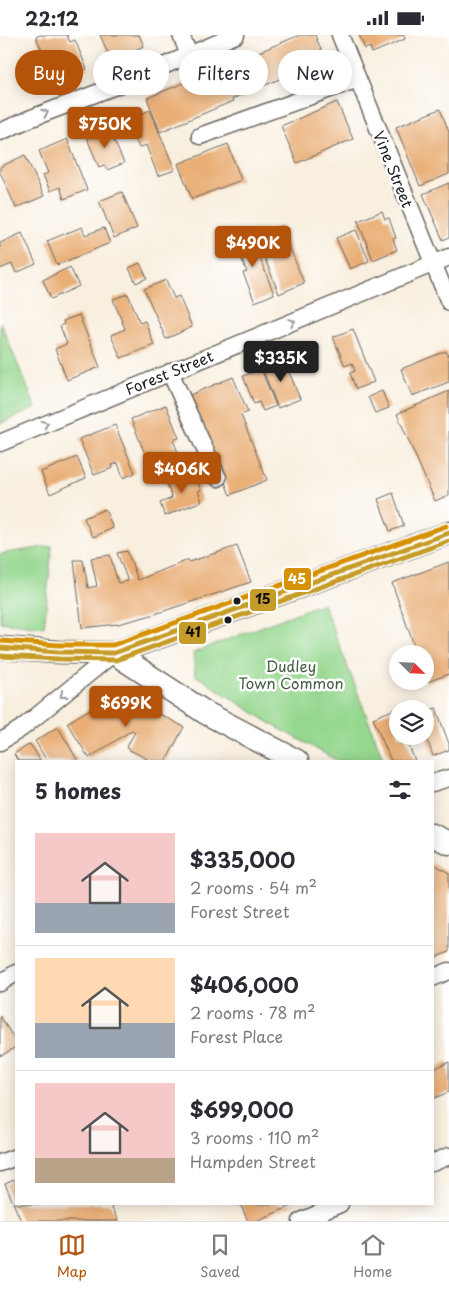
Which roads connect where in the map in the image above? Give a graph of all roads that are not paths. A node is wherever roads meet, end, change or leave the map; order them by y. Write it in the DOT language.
graph roads {
  1 [pos="181,35"];
  2 [pos="236,35"];
  3 [pos="340,35"];
  4 [pos="187,50"];
  5 [pos="201,50"];
  6 [pos="179,59"];
  7 [pos="358,79"];
  8 [pos="0,132"];
  9 [pos="200,136"];
  10 [pos="449,257"];
  11 [pos="432,264"];
  12 [pos="449,302"];
  13 [pos="170,372"];
  14 [pos="0,443"];
  15 [pos="218,478"];
  16 [pos="449,533"];
  17 [pos="0,648"];
  18 [pos="114,653"];
  19 [pos="0,742"];
  20 [pos="294,760"];
  21 [pos="449,778"];
  22 [pos="434,782"];
  23 [pos="434,836"];
  24 [pos="449,843"];
  25 [pos="449,971"];
  26 [pos="15,974"];
  27 [pos="434,977"];
  28 [pos="0,983"];
  29 [pos="449,1156"];
  30 [pos="15,1157"];
  31 [pos="434,1162"];
  32 [pos="0,1163"];
  33 [pos="338,1205"];
  34 [pos="301,1221"];
  1 -- 4 [label="street"];
  2 -- 5 [label="street"];
  3 -- 7 [label="street, Vine Street"];
  8 -- 6 [label="street, one-way"];
  7 -- 9 [label="street"];
  7 -- 11 [label="street, Vine Street"];
  10 -- 11 [label="street, Forest Street"];
  11 -- 12 [label="street, Vine Street"];
  13 -- 11 [label="street, Forest Street, one-way"];
  14 -- 13 [label="street, Forest Street, one-way"];
  13 -- 15 [label="street"];
  16 -- 18 [label="main road"];
  17 -- 18 [label="main road"];
  18 -- 19 [label="street, one-way"];
  18 -- 20 [label="main road"];
  21 -- 22 [label="street"];
  23 -- 24 [label="main road"];
  25 -- 27 [label="street"];
  26 -- 28 [label="street"];
  29 -- 31 [label="street"];
  30 -- 32 [label="street"];
  33 -- 34 [label="street"];
}
